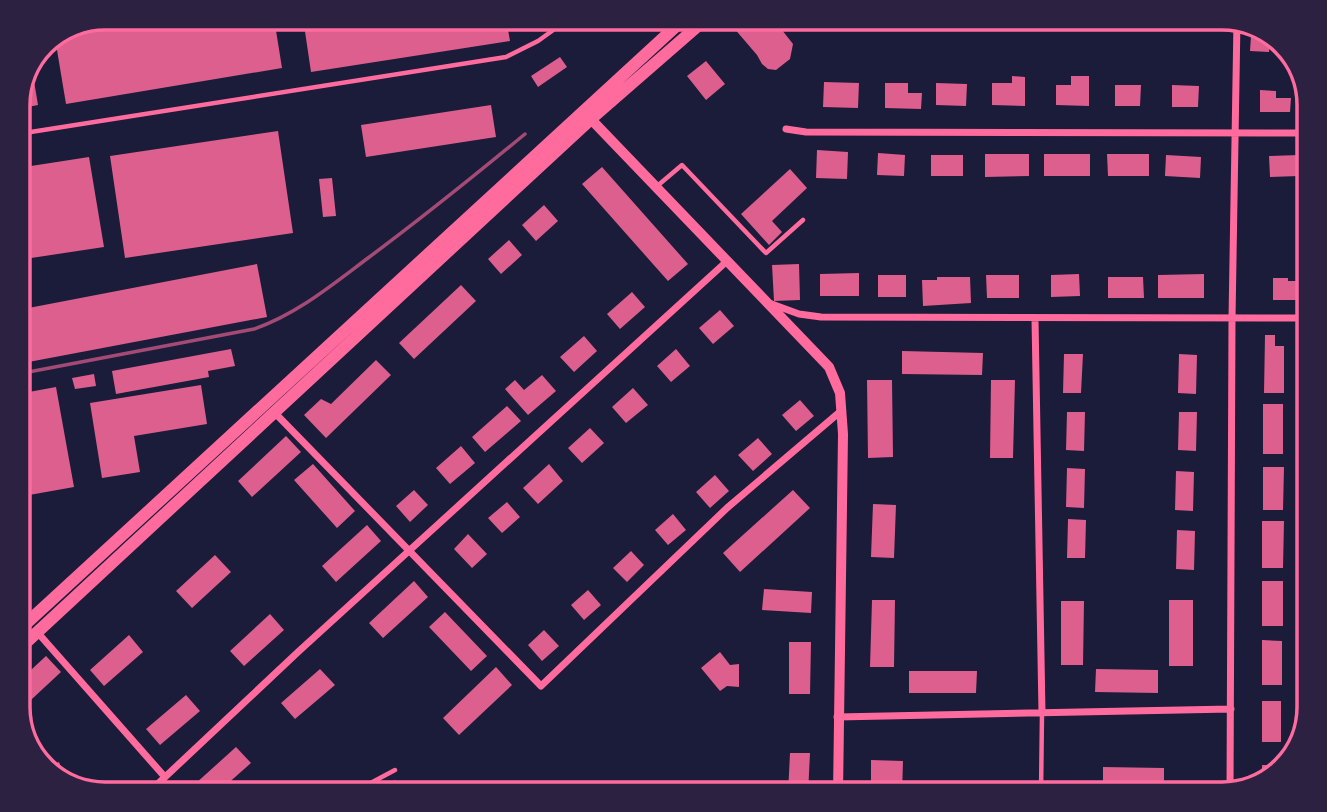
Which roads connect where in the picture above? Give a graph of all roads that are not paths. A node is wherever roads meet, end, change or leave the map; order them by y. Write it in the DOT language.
graph roads {
  1 [pos="553,30"];
  2 [pos="673,30"];
  3 [pos="692,30"];
  4 [pos="1237,31"];
  5 [pos="587,115"];
  6 [pos="786,129"];
  7 [pos="30,132"];
  8 [pos="1234,132"];
  9 [pos="1297,133"];
  10 [pos="655,187"];
  11 [pos="803,220"];
  12 [pos="726,261"];
  13 [pos="762,300"];
  14 [pos="1297,318"];
  15 [pos="1035,319"];
  16 [pos="1232,319"];
  17 [pos="841,411"];
  18 [pos="275,413"];
  19 [pos="409,551"];
  20 [pos="30,620"];
  21 [pos="38,633"];
  22 [pos="30,640"];
  23 [pos="1231,709"];
  24 [pos="1042,713"];
  25 [pos="837,717"];
  26 [pos="396,769"];
  27 [pos="164,776"];
  28 [pos="158,782"];
  29 [pos="372,782"];
  30 [pos="838,782"];
  31 [pos="1041,782"];
  32 [pos="1230,782"];
  1 -- 7 [label="lane"];
  2 -- 5 [label="main road"];
  3 -- 5 [label="main road"];
  4 -- 8 [label="street"];
  5 -- 10 [label="street"];
  5 -- 18 [label="main road"];
  5 -- 20 [label="main road"];
  6 -- 8 [label="street"];
  8 -- 9 [label="street"];
  8 -- 16 [label="street"];
  10 -- 11 [label="lane"];
  10 -- 12 [label="street"];
  12 -- 13 [label="street"];
  12 -- 19 [label="street"];
  13 -- 15 [label="street"];
  13 -- 17 [label="street"];
  14 -- 16 [label="street"];
  15 -- 16 [label="street"];
  15 -- 24 [label="street"];
  16 -- 23 [label="street"];
  17 -- 19 [label="street"];
  17 -- 25 [label="street"];
  18 -- 19 [label="street"];
  18 -- 21 [label="main road"];
  19 -- 27 [label="street"];
  21 -- 22 [label="main road"];
  21 -- 27 [label="street"];
  23 -- 24 [label="street"];
  23 -- 32 [label="street"];
  24 -- 25 [label="street"];
  24 -- 31 [label="lane"];
  25 -- 30 [label="street"];
  26 -- 29 [label="lane"];
  27 -- 28 [label="street"];
}
